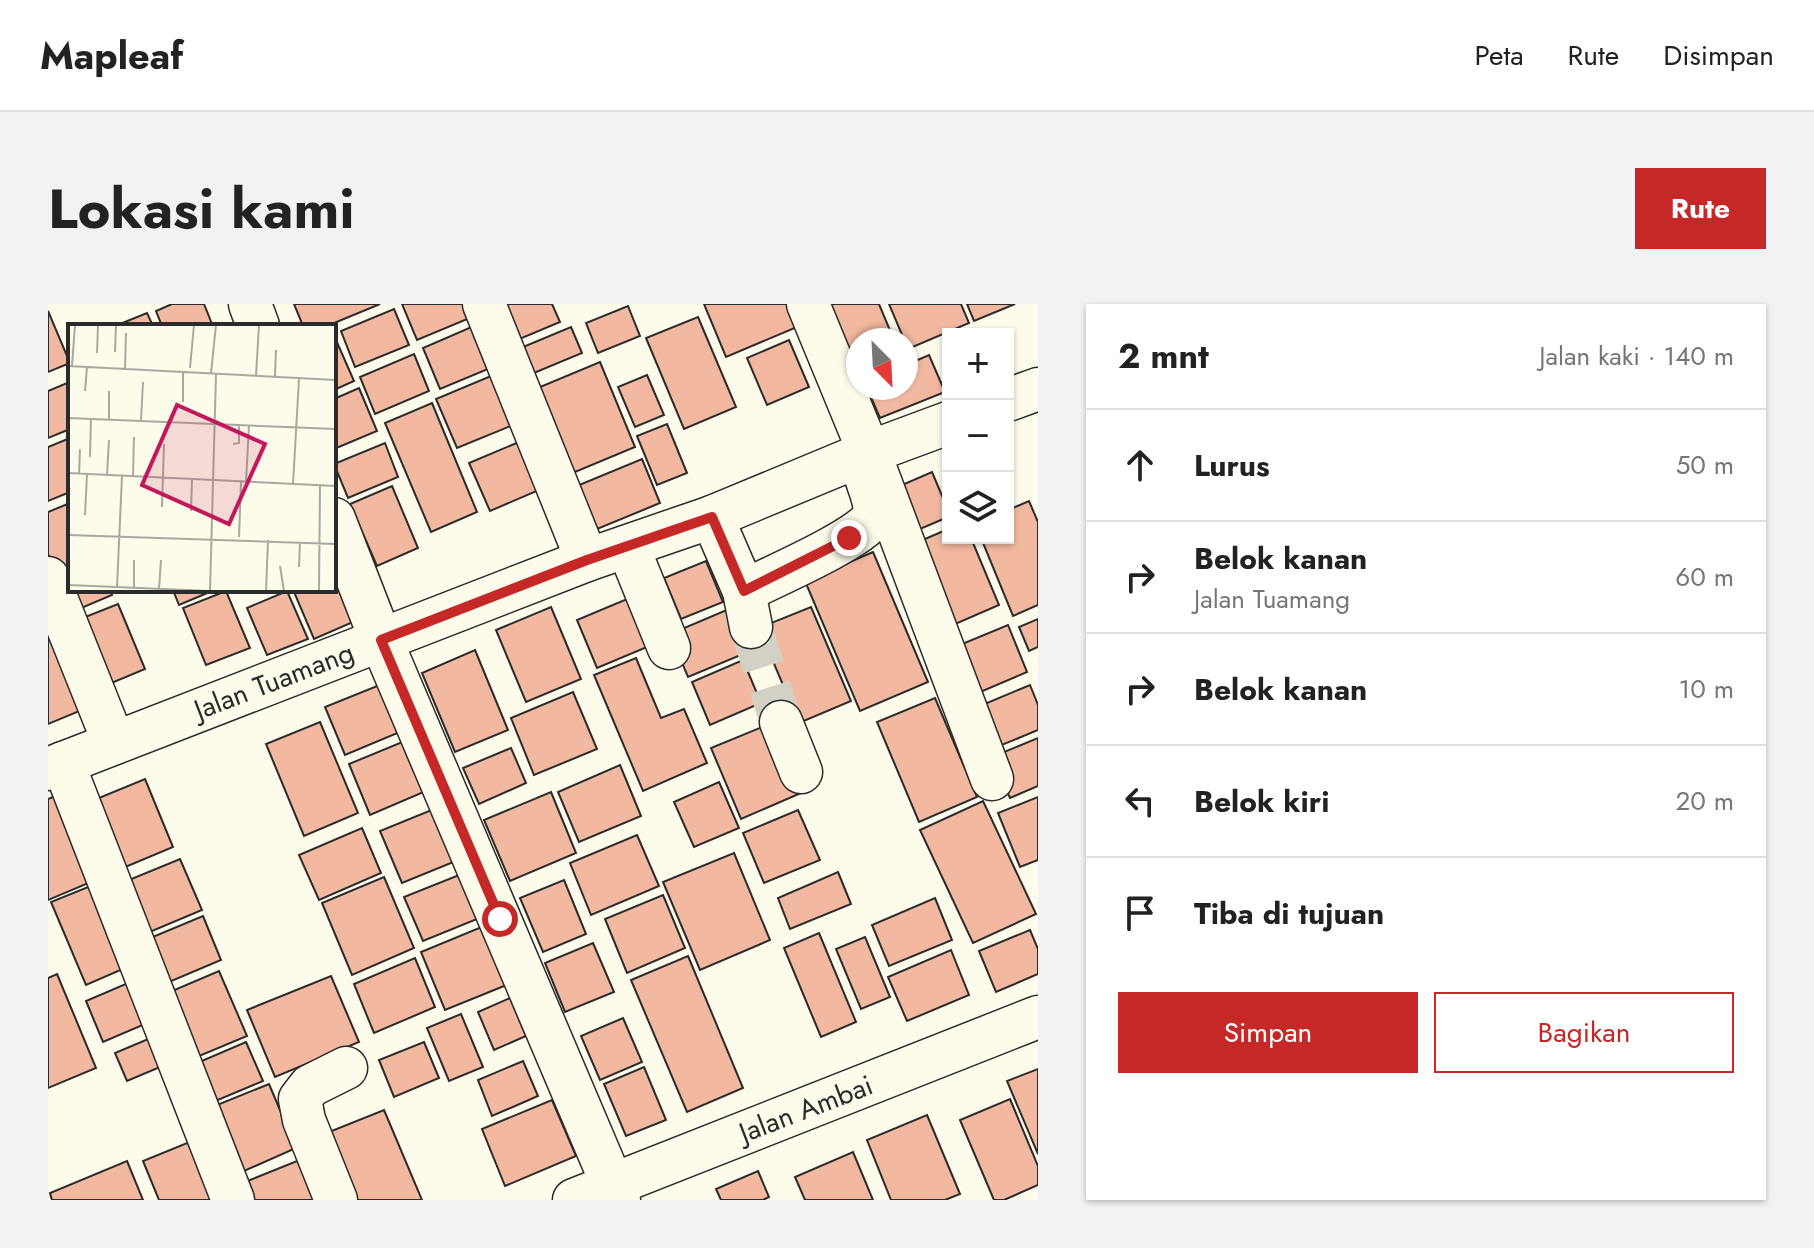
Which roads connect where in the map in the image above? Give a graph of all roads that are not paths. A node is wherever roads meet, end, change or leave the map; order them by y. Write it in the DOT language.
graph roads {
  1 [pos="250,304"];
  2 [pos="484,304"];
  3 [pos="808,304"];
  4 [pos="257,324"];
  5 [pos="1038,389"];
  6 [pos="1014,398"];
  7 [pos="942,425"];
  8 [pos="864,454"];
  9 [pos="712,517"];
  10 [pos="336,524"];
  11 [pos="628,547"];
  12 [pos="587,560"];
  13 [pos="48,578"];
  14 [pos="381,640"];
  15 [pos="669,648"];
  16 [pos="781,722"];
  17 [pos="114,743"];
  18 [pos="55,766"];
  19 [pos="801,772"];
  20 [pos="992,779"];
  21 [pos="1038,1017"];
  22 [pos="346,1068"];
  23 [pos="616,1192"];
  24 [pos="233,1200"];
  25 [pos="336,1200"];
  26 [pos="574,1200"];
  1 -- 4 [label="street"];
  2 -- 12 [label="street"];
  3 -- 8 [label="street"];
  5 -- 6 [label="street"];
  7 -- 8 [label="street, Jalan Tuamang"];
  8 -- 9 [label="street, Jalan Tuamang"];
  8 -- 9 [label="street"];
  8 -- 20 [label="street"];
  9 -- 11 [label="street, Jalan Tuamang"];
  10 -- 14 [label="street"];
  11 -- 12 [label="street, Jalan Tuamang"];
  11 -- 15 [label="street"];
  12 -- 14 [label="street, Jalan Tuamang"];
  13 -- 17 [label="street"];
  14 -- 17 [label="street, Jalan Tuamang"];
  14 -- 23 [label="street"];
  16 -- 19 [label="street"];
  17 -- 18 [label="street, Jalan Tuamang"];
  18 -- 24 [label="street"];
  21 -- 23 [label="street, Jalan Ambai"];
  22 -- 25 [label="street"];
  23 -- 26 [label="street, Jalan Ambai"];
}
